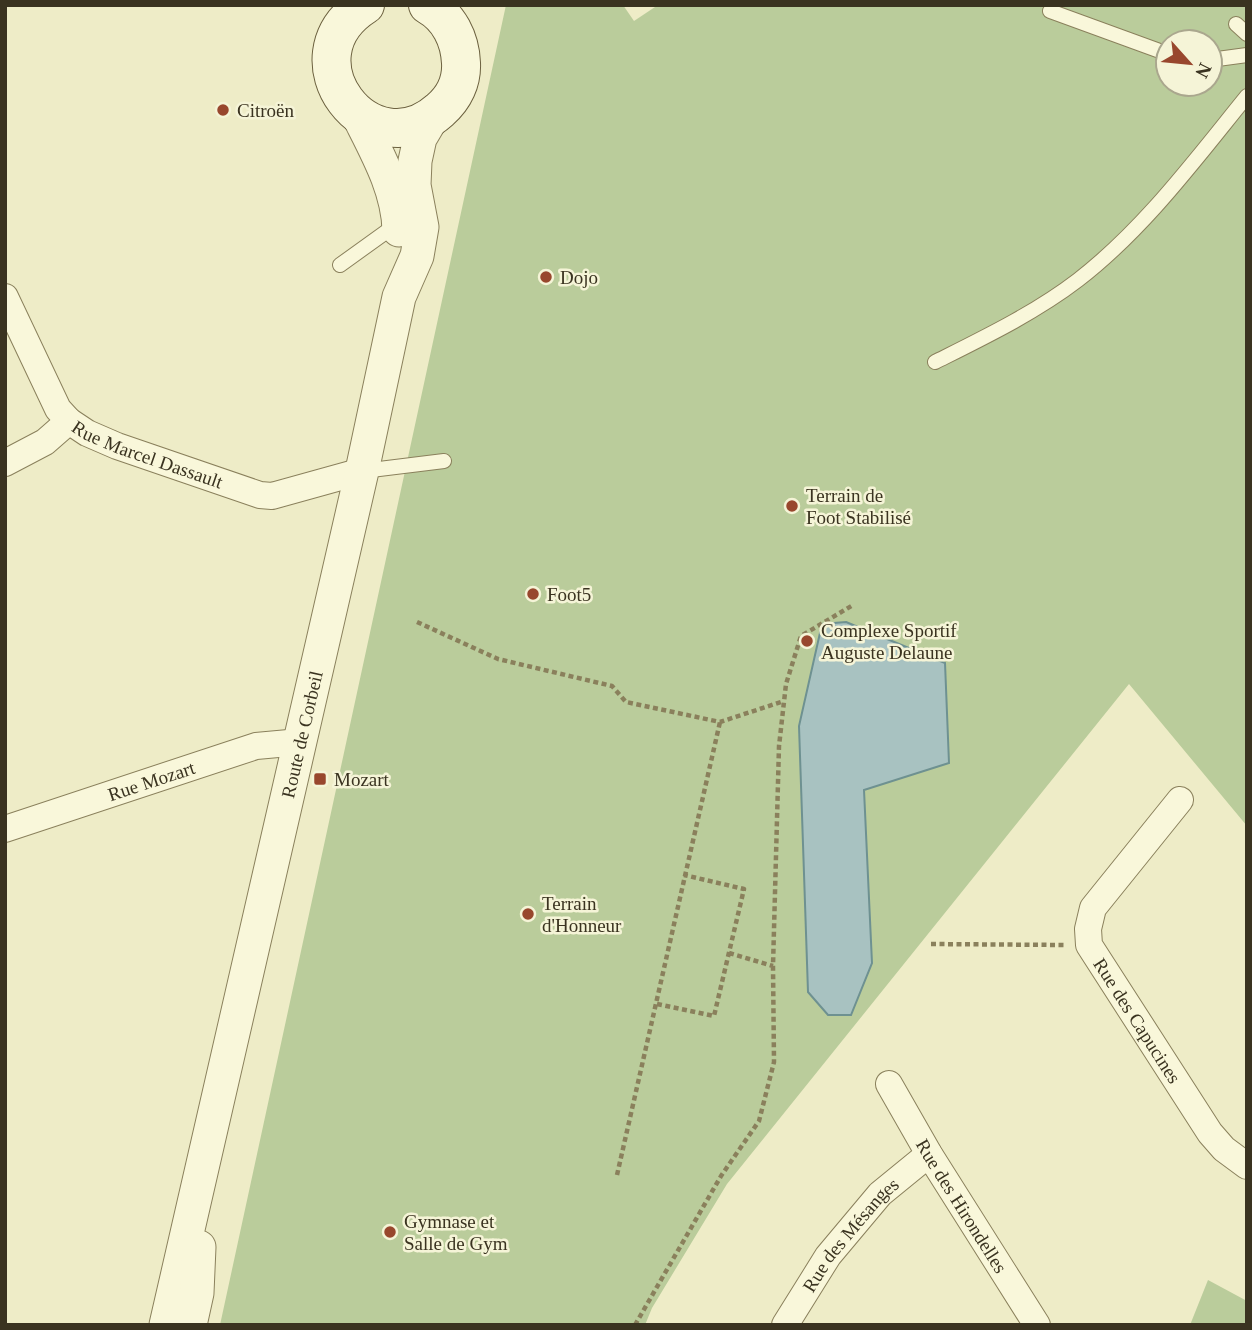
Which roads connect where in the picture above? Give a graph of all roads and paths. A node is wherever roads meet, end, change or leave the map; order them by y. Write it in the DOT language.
graph roads {
  1 [pos="365,5"];
  2 [pos="1051,11"];
  3 [pos="447,13"];
  4 [pos="331,22"];
  5 [pos="1154,49"];
  6 [pos="1247,55"];
  7 [pos="1224,59"];
  8 [pos="1247,96"];
  9 [pos="358,115"];
  10 [pos="433,116"];
  11 [pos="399,223"];
  12 [pos="340,265"];
  13 [pos="5,297"];
  14 [pos="399,297"];
  15 [pos="935,362"];
  16 [pos="69,421"];
  17 [pos="444,461"];
  18 [pos="5,463"];
  19 [pos="362,471"];
  20 [pos="853,605"];
  21 [pos="417,622"];
  22 [pos="784,701"];
  23 [pos="720,722"];
  24 [pos="300,742"];
  25 [pos="1181,800"];
  26 [pos="5,829"];
  27 [pos="684,875"];
  28 [pos="931,944"];
  29 [pos="1089,945"];
  30 [pos="729,953"];
  31 [pos="773,966"];
  32 [pos="657,1004"];
  33 [pos="889,1084"];
  34 [pos="929,1154"];
  35 [pos="1247,1166"];
  36 [pos="202,1172"];
  37 [pos="617,1175"];
  38 [pos="166,1325"];
  39 [pos="190,1325"];
  40 [pos="635,1325"];
  41 [pos="785,1325"];
  42 [pos="1037,1325"];
  1 -- 4 [label="main road"];
  2 -- 5 [label="lane"];
  3 -- 10 [label="main road"];
  4 -- 9 [label="main road"];
  6 -- 7 [label="lane"];
  8 -- 15 [label="lane"];
  9 -- 10 [label="main road"];
  9 -- 11 [label="street, Route de Corbeil"];
  10 -- 14 [label="street, Route de Corbeil"];
  11 -- 12 [label="lane"];
  11 -- 14 [label="street, Route de Corbeil"];
  13 -- 16 [label="street, Rue Marcel Dassault"];
  14 -- 19 [label="street, Route de Corbeil"];
  16 -- 18 [label="street"];
  16 -- 19 [label="street, Rue Marcel Dassault"];
  17 -- 19 [label="lane"];
  19 -- 24 [label="street, Route de Corbeil"];
  20 -- 22 [label="path"];
  21 -- 23 [label="path"];
  22 -- 23 [label="path"];
  22 -- 31 [label="path"];
  23 -- 27 [label="path"];
  24 -- 26 [label="street, Rue Mozart"];
  24 -- 36 [label="street, Route de Corbeil"];
  25 -- 29 [label="street, Rue des Capucines"];
  27 -- 30 [label="path"];
  27 -- 32 [label="path"];
  28 -- 29 [label="path"];
  29 -- 35 [label="street, Rue des Capucines"];
  30 -- 31 [label="path"];
  30 -- 32 [label="path"];
  31 -- 40 [label="path"];
  32 -- 37 [label="path"];
  33 -- 34 [label="street, Rue des Hirondelles"];
  34 -- 41 [label="street, Rue des Mésanges"];
  34 -- 42 [label="street, Rue des Hirondelles"];
  36 -- 38 [label="street, Route de Corbeil"];
  36 -- 39 [label="street, Route de Corbeil"];
}
